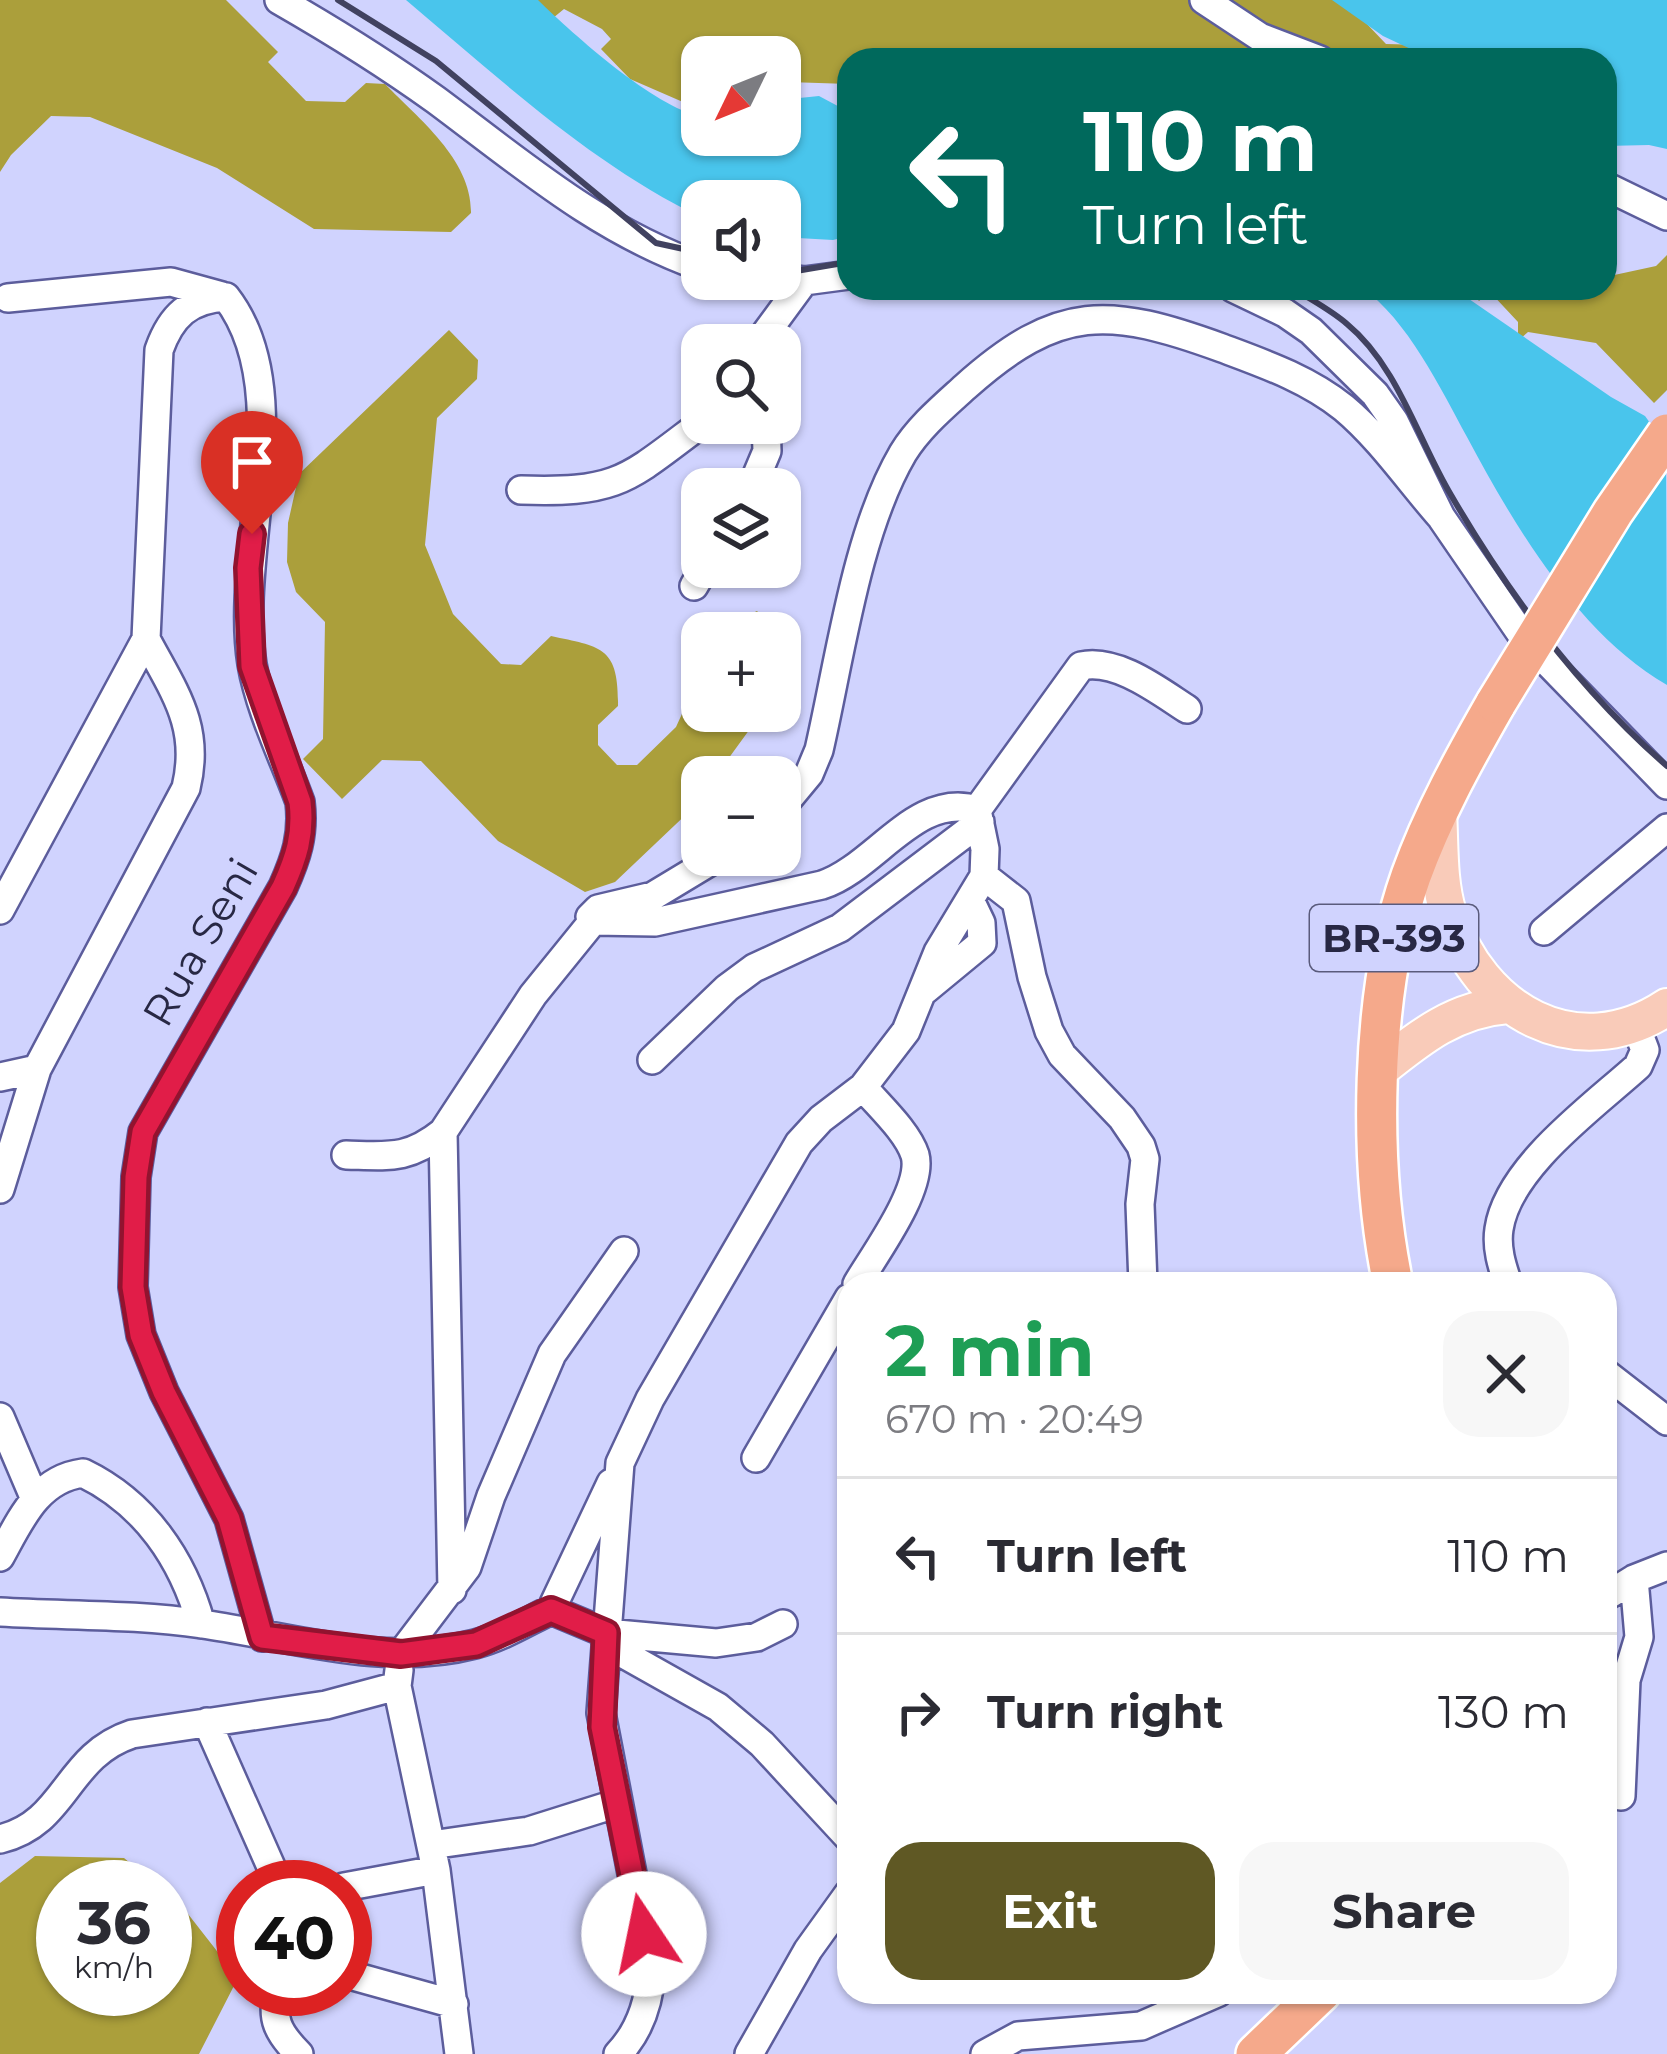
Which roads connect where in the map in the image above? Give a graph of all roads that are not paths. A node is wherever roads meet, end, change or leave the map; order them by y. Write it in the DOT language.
graph roads {
  1 [pos="279,0"];
  2 [pos="1204,0"];
  3 [pos="1289,48"];
  4 [pos="1617,192"];
  5 [pos="1667,216"];
  6 [pos="681,260"];
  7 [pos="837,276"];
  8 [pos="801,278"];
  9 [pos="226,297"];
  10 [pos="8,298"];
  11 [pos="1258,300"];
  12 [pos="1667,434"];
  13 [pos="681,439"];
  14 [pos="521,490"];
  15 [pos="1441,517"];
  16 [pos="146,639"];
  17 [pos="1187,709"];
  18 [pos="801,783"];
  19 [pos="1667,785"];
  20 [pos="1438,811"];
  21 [pos="979,816"];
  22 [pos="1667,828"];
  23 [pos="686,876"];
  24 [pos="984,876"];
  25 [pos="0,910"];
  26 [pos="593,921"];
  27 [pos="1544,931"];
  28 [pos="1508,1005"];
  29 [pos="1652,1016"];
  30 [pos="652,1060"];
  31 [pos="38,1069"];
  32 [pos="1378,1071"];
  33 [pos="0,1077"];
  34 [pos="863,1087"];
  35 [pos="443,1132"];
  36 [pos="346,1155"];
  37 [pos="0,1189"];
  38 [pos="624,1250"];
  39 [pos="864,1272"];
  40 [pos="1143,1272"];
  41 [pos="1391,1272"];
  42 [pos="1504,1272"];
  43 [pos="837,1319"];
  44 [pos="1617,1381"];
  45 [pos="0,1417"];
  46 [pos="1667,1421"];
  47 [pos="756,1458"];
  48 [pos="620,1463"];
  49 [pos="34,1497"];
  50 [pos="0,1557"];
  51 [pos="1667,1566"];
  52 [pos="1634,1579"];
  53 [pos="452,1590"];
  54 [pos="1617,1590"];
  55 [pos="551,1610"];
  56 [pos="0,1612"];
  57 [pos="202,1624"];
  58 [pos="784,1624"];
  59 [pos="262,1637"];
  60 [pos="606,1638"];
  61 [pos="401,1654"];
  62 [pos="397,1686"];
  63 [pos="207,1722"];
  64 [pos="1621,1796"];
  65 [pos="617,1803"];
  66 [pos="837,1825"];
  67 [pos="0,1839"];
  68 [pos="434,1857"];
  69 [pos="268,1860"];
  70 [pos="372,1878"];
  71 [pos="837,1909"];
  72 [pos="372,1981"];
  73 [pos="1191,2004"];
  74 [pos="1308,2004"];
  75 [pos="454,2005"];
  76 [pos="274,2016"];
  77 [pos="299,2054"];
  78 [pos="459,2054"];
  79 [pos="618,2054"];
  80 [pos="749,2054"];
  81 [pos="985,2054"];
  82 [pos="1256,2054"];
  1 -- 6 [label="street"];
  2 -- 3 [label="street"];
  4 -- 5 [label="street"];
  7 -- 8 [label="street"];
  9 -- 10 [label="street"];
  9 -- 16 [label="street"];
  9 -- 59 [label="street, Rua Seni"];
  11 -- 15 [label="street"];
  12 -- 20 [label="highway, BR-393, bridge"];
  13 -- 14 [label="street"];
  15 -- 18 [label="street"];
  15 -- 19 [label="street"];
  16 -- 25 [label="street"];
  16 -- 31 [label="street"];
  17 -- 21 [label="street"];
  20 -- 28 [label="main road"];
  20 -- 32 [label="highway, BR-393"];
  21 -- 24 [label="street"];
  21 -- 26 [label="street"];
  21 -- 30 [label="street"];
  22 -- 27 [label="street"];
  23 -- 26 [label="street"];
  24 -- 34 [label="street"];
  24 -- 40 [label="street"];
  26 -- 35 [label="street"];
  28 -- 29 [label="main road"];
  28 -- 32 [label="main road"];
  29 -- 42 [label="street"];
  31 -- 33 [label="street"];
  31 -- 37 [label="street"];
  32 -- 41 [label="highway, BR-393"];
  34 -- 39 [label="street"];
  34 -- 48 [label="street"];
  35 -- 36 [label="street"];
  35 -- 53 [label="street"];
  38 -- 53 [label="street"];
  43 -- 47 [label="street"];
  44 -- 46 [label="street"];
  45 -- 49 [label="street"];
  48 -- 55 [label="street"];
  48 -- 60 [label="street"];
  49 -- 50 [label="street"];
  49 -- 57 [label="street"];
  51 -- 52 [label="street"];
  52 -- 54 [label="street"];
  52 -- 64 [label="street"];
  53 -- 61 [label="street"];
  55 -- 60 [label="street"];
  55 -- 61 [label="street"];
  56 -- 57 [label="street"];
  57 -- 59 [label="street"];
  58 -- 60 [label="street"];
  59 -- 61 [label="street"];
  60 -- 65 [label="street"];
  60 -- 66 [label="street"];
  61 -- 62 [label="street"];
  62 -- 63 [label="street"];
  62 -- 68 [label="street"];
  63 -- 67 [label="street"];
  63 -- 69 [label="street"];
  65 -- 68 [label="street"];
  65 -- 79 [label="street"];
  68 -- 70 [label="street"];
  68 -- 75 [label="street"];
  71 -- 80 [label="street"];
  72 -- 75 [label="street"];
  73 -- 81 [label="street"];
  74 -- 82 [label="highway"];
  75 -- 78 [label="street"];
  76 -- 77 [label="street"];
}
